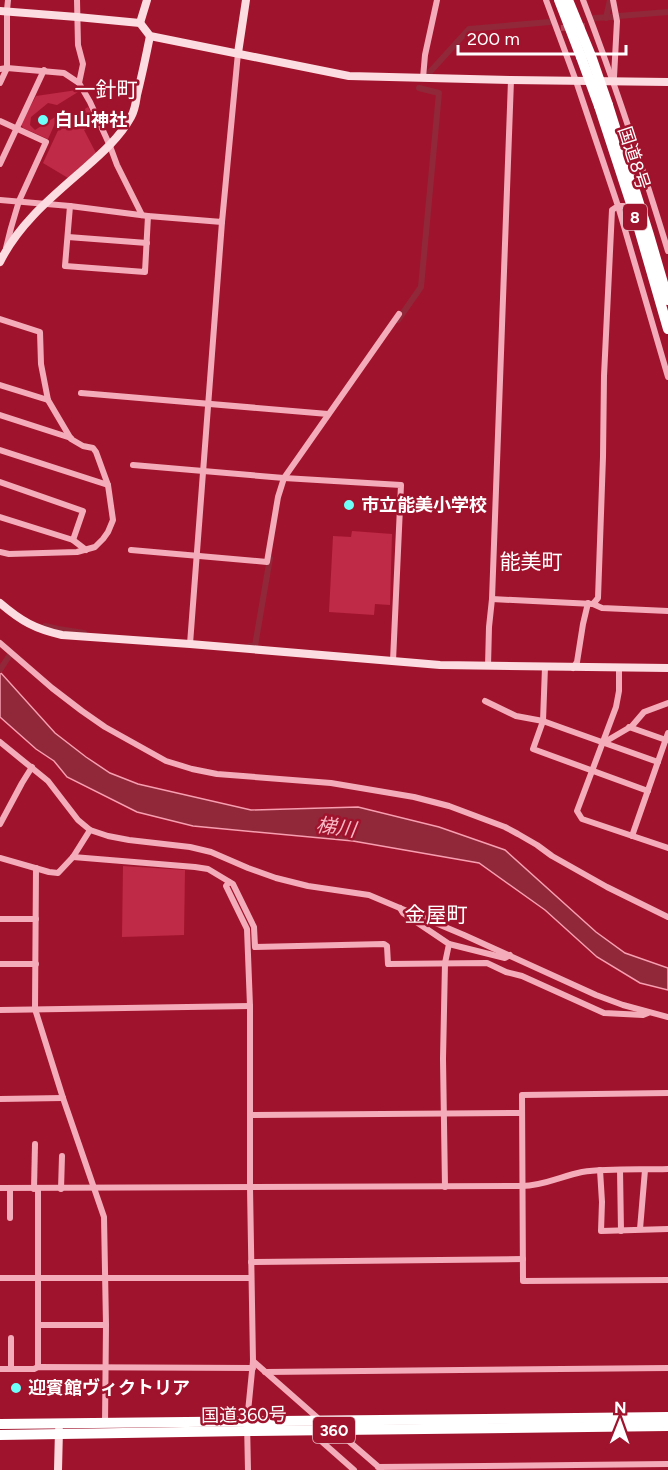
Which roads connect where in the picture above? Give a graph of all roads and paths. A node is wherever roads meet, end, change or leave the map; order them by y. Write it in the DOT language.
graph roads {
  1 [pos="8,0"];
  2 [pos="77,0"];
  3 [pos="147,0"];
  4 [pos="246,0"];
  5 [pos="437,0"];
  6 [pos="546,0"];
  7 [pos="559,0"];
  8 [pos="568,0"];
  9 [pos="583,0"];
  10 [pos="613,0"];
  11 [pos="3,10"];
  12 [pos="77,16"];
  13 [pos="140,23"];
  14 [pos="150,36"];
  15 [pos="238,53"];
  16 [pos="586,57"];
  17 [pos="4,68"];
  18 [pos="44,70"];
  19 [pos="423,78"];
  20 [pos="511,80"];
  21 [pos="576,81"];
  22 [pos="614,81"];
  23 [pos="668,82"];
  24 [pos="0,83"];
  25 [pos="79,83"];
  26 [pos="603,105"];
  27 [pos="0,120"];
  28 [pos="17,129"];
  29 [pos="110,146"];
  30 [pos="0,164"];
  31 [pos="0,200"];
  32 [pos="19,201"];
  33 [pos="45,204"];
  34 [pos="70,206"];
  35 [pos="621,206"];
  36 [pos="145,216"];
  37 [pos="222,222"];
  38 [pos="68,237"];
  39 [pos="147,243"];
  40 [pos="6,251"];
  41 [pos="668,251"];
  42 [pos="0,262"];
  43 [pos="668,300"];
  44 [pos="399,314"];
  45 [pos="0,319"];
  46 [pos="668,329"];
  47 [pos="668,377"];
  48 [pos="0,385"];
  49 [pos="81,393"];
  50 [pos="48,400"];
  51 [pos="209,403"];
  52 [pos="328,414"];
  53 [pos="0,415"];
  54 [pos="71,439"];
  55 [pos="0,450"];
  56 [pos="133,465"];
  57 [pos="203,472"];
  58 [pos="284,478"];
  59 [pos="0,482"];
  60 [pos="108,485"];
  61 [pos="0,517"];
  62 [pos="72,540"];
  63 [pos="86,550"];
  64 [pos="130,550"];
  65 [pos="0,552"];
  66 [pos="196,556"];
  67 [pos="492,599"];
  68 [pos="0,603"];
  69 [pos="591,603"];
  70 [pos="668,611"];
  71 [pos="0,643"];
  72 [pos="190,644"];
  73 [pos="393,661"];
  74 [pos="488,666"];
  75 [pos="545,667"];
  76 [pos="573,668"];
  77 [pos="619,668"];
  78 [pos="668,669"];
  79 [pos="485,701"];
  80 [pos="668,703"];
  81 [pos="543,722"];
  82 [pos="629,727"];
  83 [pos="667,737"];
  84 [pos="0,742"];
  85 [pos="602,743"];
  86 [pos="658,762"];
  87 [pos="32,767"];
  88 [pos="592,770"];
  89 [pos="648,791"];
  90 [pos="0,824"];
  91 [pos="90,830"];
  92 [pos="632,836"];
  93 [pos="668,848"];
  94 [pos="73,856"];
  95 [pos="0,858"];
  96 [pos="36,868"];
  97 [pos="229,882"];
  98 [pos="400,908"];
  99 [pos="668,917"];
  100 [pos="0,919"];
  101 [pos="36,919"];
  102 [pos="449,944"];
  103 [pos="510,955"];
  104 [pos="445,963"];
  105 [pos="0,964"];
  106 [pos="36,964"];
  107 [pos="250,1006"];
  108 [pos="35,1009"];
  109 [pos="0,1010"];
  110 [pos="649,1013"];
  111 [pos="668,1017"];
  112 [pos="668,1093"];
  113 [pos="63,1098"];
  114 [pos="0,1099"];
  115 [pos="522,1113"];
  116 [pos="444,1114"];
  117 [pos="250,1115"];
  118 [pos="35,1144"];
  119 [pos="62,1156"];
  120 [pos="668,1169"];
  121 [pos="600,1170"];
  122 [pos="620,1170"];
  123 [pos="645,1170"];
  124 [pos="522,1186"];
  125 [pos="445,1187"];
  126 [pos="0,1188"];
  127 [pos="10,1188"];
  128 [pos="94,1188"];
  129 [pos="250,1188"];
  130 [pos="36,1189"];
  131 [pos="61,1189"];
  132 [pos="10,1218"];
  133 [pos="640,1229"];
  134 [pos="668,1229"];
  135 [pos="621,1231"];
  136 [pos="522,1259"];
  137 [pos="251,1262"];
  138 [pos="104,1277"];
  139 [pos="0,1278"];
  140 [pos="38,1278"];
  141 [pos="251,1278"];
  142 [pos="668,1280"];
  143 [pos="38,1324"];
  144 [pos="106,1324"];
  145 [pos="11,1338"];
  146 [pos="253,1364"];
  147 [pos="38,1367"];
  148 [pos="105,1367"];
  149 [pos="668,1368"];
  150 [pos="0,1369"];
  151 [pos="10,1369"];
  152 [pos="265,1372"];
  153 [pos="668,1417"];
  154 [pos="323,1422"];
  155 [pos="0,1424"];
  156 [pos="105,1424"];
  157 [pos="247,1426"];
  158 [pos="668,1426"];
  159 [pos="59,1429"];
  160 [pos="336,1430"];
  161 [pos="0,1435"];
  162 [pos="320,1440"];
  163 [pos="668,1464"];
  164 [pos="380,1468"];
  165 [pos="58,1470"];
  166 [pos="248,1470"];
  167 [pos="354,1470"];
  1 -- 11 [label="street"];
  2 -- 12 [label="street"];
  3 -- 13 [label="street"];
  4 -- 15 [label="street"];
  5 -- 19 [label="street"];
  6 -- 21 [label="street"];
  7 -- 16 [label="highway, 国道8号 / 8"];
  8 -- 16 [label="highway, 国道8号 / 8"];
  9 -- 22 [label="street"];
  10 -- 22 [label="street"];
  11 -- 12 [label="street"];
  11 -- 17 [label="street"];
  12 -- 13 [label="street"];
  12 -- 25 [label="street"];
  13 -- 14 [label="street"];
  14 -- 15 [label="street"];
  14 -- 29 [label="street"];
  15 -- 19 [label="street"];
  15 -- 37 [label="street"];
  16 -- 26 [label="highway, 国道8号 / 8, bridge"];
  17 -- 18 [label="street"];
  17 -- 24 [label="street"];
  18 -- 25 [label="street"];
  18 -- 28 [label="street"];
  19 -- 20 [label="street"];
  20 -- 21 [label="street"];
  20 -- 67 [label="street"];
  21 -- 22 [label="street"];
  21 -- 35 [label="street"];
  22 -- 23 [label="street"];
  22 -- 41 [label="street"];
  25 -- 29 [label="street"];
  26 -- 43 [label="highway, 国道8号 / 8"];
  26 -- 46 [label="highway, 国道8号 / 8"];
  27 -- 28 [label="street"];
  28 -- 30 [label="street"];
  28 -- 32 [label="street"];
  29 -- 33 [label="street"];
  29 -- 36 [label="street"];
  31 -- 32 [label="street"];
  32 -- 33 [label="street"];
  32 -- 40 [label="street"];
  33 -- 34 [label="street"];
  33 -- 40 [label="street"];
  34 -- 36 [label="street"];
  34 -- 38 [label="street"];
  35 -- 47 [label="street"];
  35 -- 69 [label="street"];
  36 -- 37 [label="street"];
  36 -- 39 [label="street"];
  37 -- 51 [label="street"];
  38 -- 39 [label="street"];
  38 -- 39 [label="street"];
  40 -- 42 [label="street"];
  44 -- 52 [label="street"];
  45 -- 50 [label="street"];
  48 -- 50 [label="street"];
  49 -- 51 [label="street"];
  50 -- 54 [label="street"];
  51 -- 52 [label="street"];
  51 -- 57 [label="street"];
  52 -- 58 [label="street"];
  53 -- 54 [label="street"];
  54 -- 60 [label="street"];
  55 -- 60 [label="street"];
  56 -- 57 [label="street"];
  57 -- 58 [label="street"];
  57 -- 66 [label="street"];
  58 -- 66 [label="street"];
  58 -- 73 [label="street"];
  59 -- 62 [label="street"];
  60 -- 63 [label="street"];
  61 -- 62 [label="street"];
  62 -- 63 [label="street"];
  63 -- 65 [label="street"];
  64 -- 66 [label="street"];
  66 -- 72 [label="street"];
  67 -- 69 [label="street"];
  67 -- 74 [label="street"];
  68 -- 72 [label="street"];
  69 -- 70 [label="street"];
  69 -- 76 [label="street"];
  71 -- 99 [label="street"];
  72 -- 73 [label="street"];
  73 -- 74 [label="street"];
  74 -- 75 [label="street"];
  75 -- 76 [label="street"];
  75 -- 81 [label="street"];
  76 -- 77 [label="street"];
  77 -- 78 [label="street"];
  77 -- 85 [label="street"];
  79 -- 81 [label="street"];
  80 -- 82 [label="street"];
  81 -- 85 [label="street"];
  81 -- 88 [label="street"];
  82 -- 83 [label="street"];
  82 -- 85 [label="street"];
  83 -- 86 [label="street"];
  84 -- 87 [label="street"];
  85 -- 86 [label="street"];
  85 -- 88 [label="street"];
  86 -- 89 [label="street"];
  87 -- 90 [label="street"];
  87 -- 91 [label="street"];
  88 -- 89 [label="street"];
  88 -- 92 [label="street"];
  89 -- 92 [label="street"];
  91 -- 94 [label="street"];
  91 -- 98 [label="street"];
  92 -- 93 [label="street"];
  94 -- 96 [label="street"];
  94 -- 97 [label="street"];
  95 -- 96 [label="street"];
  96 -- 101 [label="street"];
  97 -- 104 [label="street"];
  97 -- 107 [label="street"];
  98 -- 102 [label="street"];
  98 -- 103 [label="street"];
  100 -- 101 [label="street"];
  101 -- 106 [label="street"];
  102 -- 103 [label="street"];
  102 -- 104 [label="street"];
  103 -- 110 [label="street"];
  104 -- 110 [label="street"];
  104 -- 116 [label="street"];
  105 -- 106 [label="street"];
  106 -- 108 [label="street"];
  107 -- 108 [label="street"];
  107 -- 117 [label="street"];
  108 -- 109 [label="street"];
  108 -- 113 [label="street"];
  110 -- 111 [label="street"];
  112 -- 115 [label="street"];
  113 -- 114 [label="street"];
  113 -- 128 [label="street"];
  115 -- 116 [label="street"];
  115 -- 124 [label="street"];
  116 -- 117 [label="street"];
  116 -- 125 [label="street"];
  117 -- 129 [label="street"];
  118 -- 130 [label="street"];
  119 -- 131 [label="street"];
  120 -- 123 [label="street"];
  121 -- 122 [label="street"];
  121 -- 124 [label="street"];
  121 -- 135 [label="street"];
  122 -- 123 [label="street"];
  122 -- 135 [label="street"];
  123 -- 133 [label="street"];
  124 -- 125 [label="street"];
  124 -- 136 [label="street"];
  125 -- 129 [label="street"];
  126 -- 127 [label="street"];
  127 -- 130 [label="street"];
  127 -- 132 [label="street"];
  128 -- 129 [label="street"];
  128 -- 131 [label="street"];
  128 -- 138 [label="street"];
  129 -- 137 [label="street"];
  130 -- 131 [label="street"];
  130 -- 140 [label="street"];
  133 -- 134 [label="street"];
  133 -- 135 [label="street"];
  136 -- 137 [label="street"];
  136 -- 142 [label="street"];
  137 -- 141 [label="street"];
  138 -- 140 [label="street"];
  138 -- 141 [label="street"];
  138 -- 144 [label="street"];
  139 -- 140 [label="street"];
  140 -- 143 [label="street"];
  141 -- 146 [label="street"];
  143 -- 144 [label="street"];
  143 -- 147 [label="street"];
  144 -- 148 [label="street"];
  145 -- 151 [label="street"];
  146 -- 148 [label="street"];
  146 -- 152 [label="street"];
  146 -- 157 [label="street"];
  147 -- 148 [label="street"];
  147 -- 151 [label="street"];
  148 -- 156 [label="street"];
  149 -- 152 [label="street"];
  150 -- 151 [label="street"];
  152 -- 154 [label="street"];
  153 -- 154 [label="highway, 国道360号 / 360"];
  154 -- 157 [label="highway, 国道360号 / 360"];
  155 -- 159 [label="highway, 国道360号 / 360"];
  156 -- 157 [label="highway, 国道360号 / 360"];
  156 -- 159 [label="highway, 国道360号 / 360"];
  157 -- 159 [label="highway, 国道360号 / 360"];
  157 -- 160 [label="highway, 国道360号 / 360"];
  157 -- 166 [label="street"];
  158 -- 160 [label="highway, 国道360号 / 360"];
  159 -- 161 [label="highway, 国道360号 / 360"];
  159 -- 165 [label="street"];
  160 -- 164 [label="street"];
  162 -- 167 [label="street"];
  163 -- 164 [label="street"];
}
